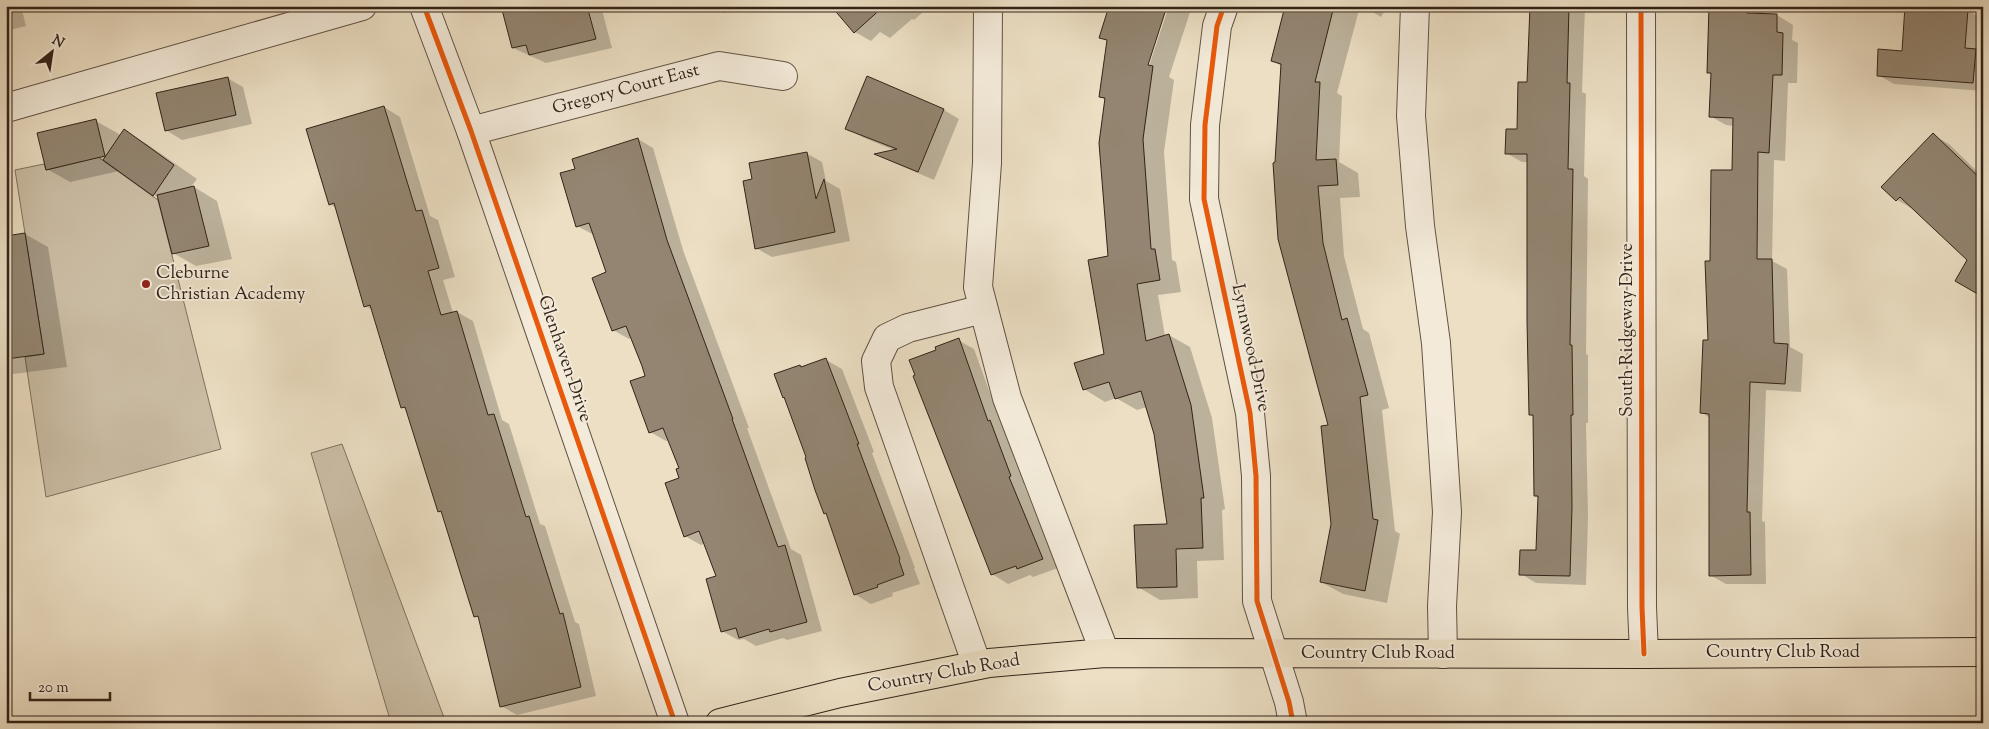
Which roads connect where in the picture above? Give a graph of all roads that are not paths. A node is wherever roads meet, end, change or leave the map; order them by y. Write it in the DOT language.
graph roads {
  1 [pos="362,6"];
  2 [pos="424,6"];
  3 [pos="988,6"];
  4 [pos="1224,6"];
  5 [pos="1415,6"];
  6 [pos="1642,6"];
  7 [pos="783,76"];
  8 [pos="6,108"];
  9 [pos="471,131"];
  10 [pos="983,309"];
  11 [pos="1983,652"];
  12 [pos="1104,653"];
  13 [pos="1274,654"];
  14 [pos="1442,654"];
  15 [pos="1644,654"];
  16 [pos="977,665"];
  17 [pos="675,723"];
  18 [pos="720,723"];
  19 [pos="1293,723"];
  1 -- 8 [label="street"];
  2 -- 9 [label="street, Glenhaven Drive"];
  3 -- 10 [label="street"];
  4 -- 13 [label="street, Lynnwood Drive"];
  5 -- 14 [label="street"];
  6 -- 15 [label="street, South Ridgeway Drive"];
  7 -- 9 [label="street, Gregory Court East"];
  9 -- 17 [label="street, Glenhaven Drive"];
  10 -- 12 [label="street"];
  10 -- 16 [label="street"];
  11 -- 15 [label="main road, Country Club Road"];
  12 -- 13 [label="main road, Country Club Road"];
  12 -- 16 [label="main road, Country Club Road"];
  13 -- 14 [label="main road, Country Club Road"];
  13 -- 19 [label="street, Lynnwood Drive"];
  14 -- 15 [label="main road, Country Club Road"];
  16 -- 18 [label="main road, Country Club Road"];
}
